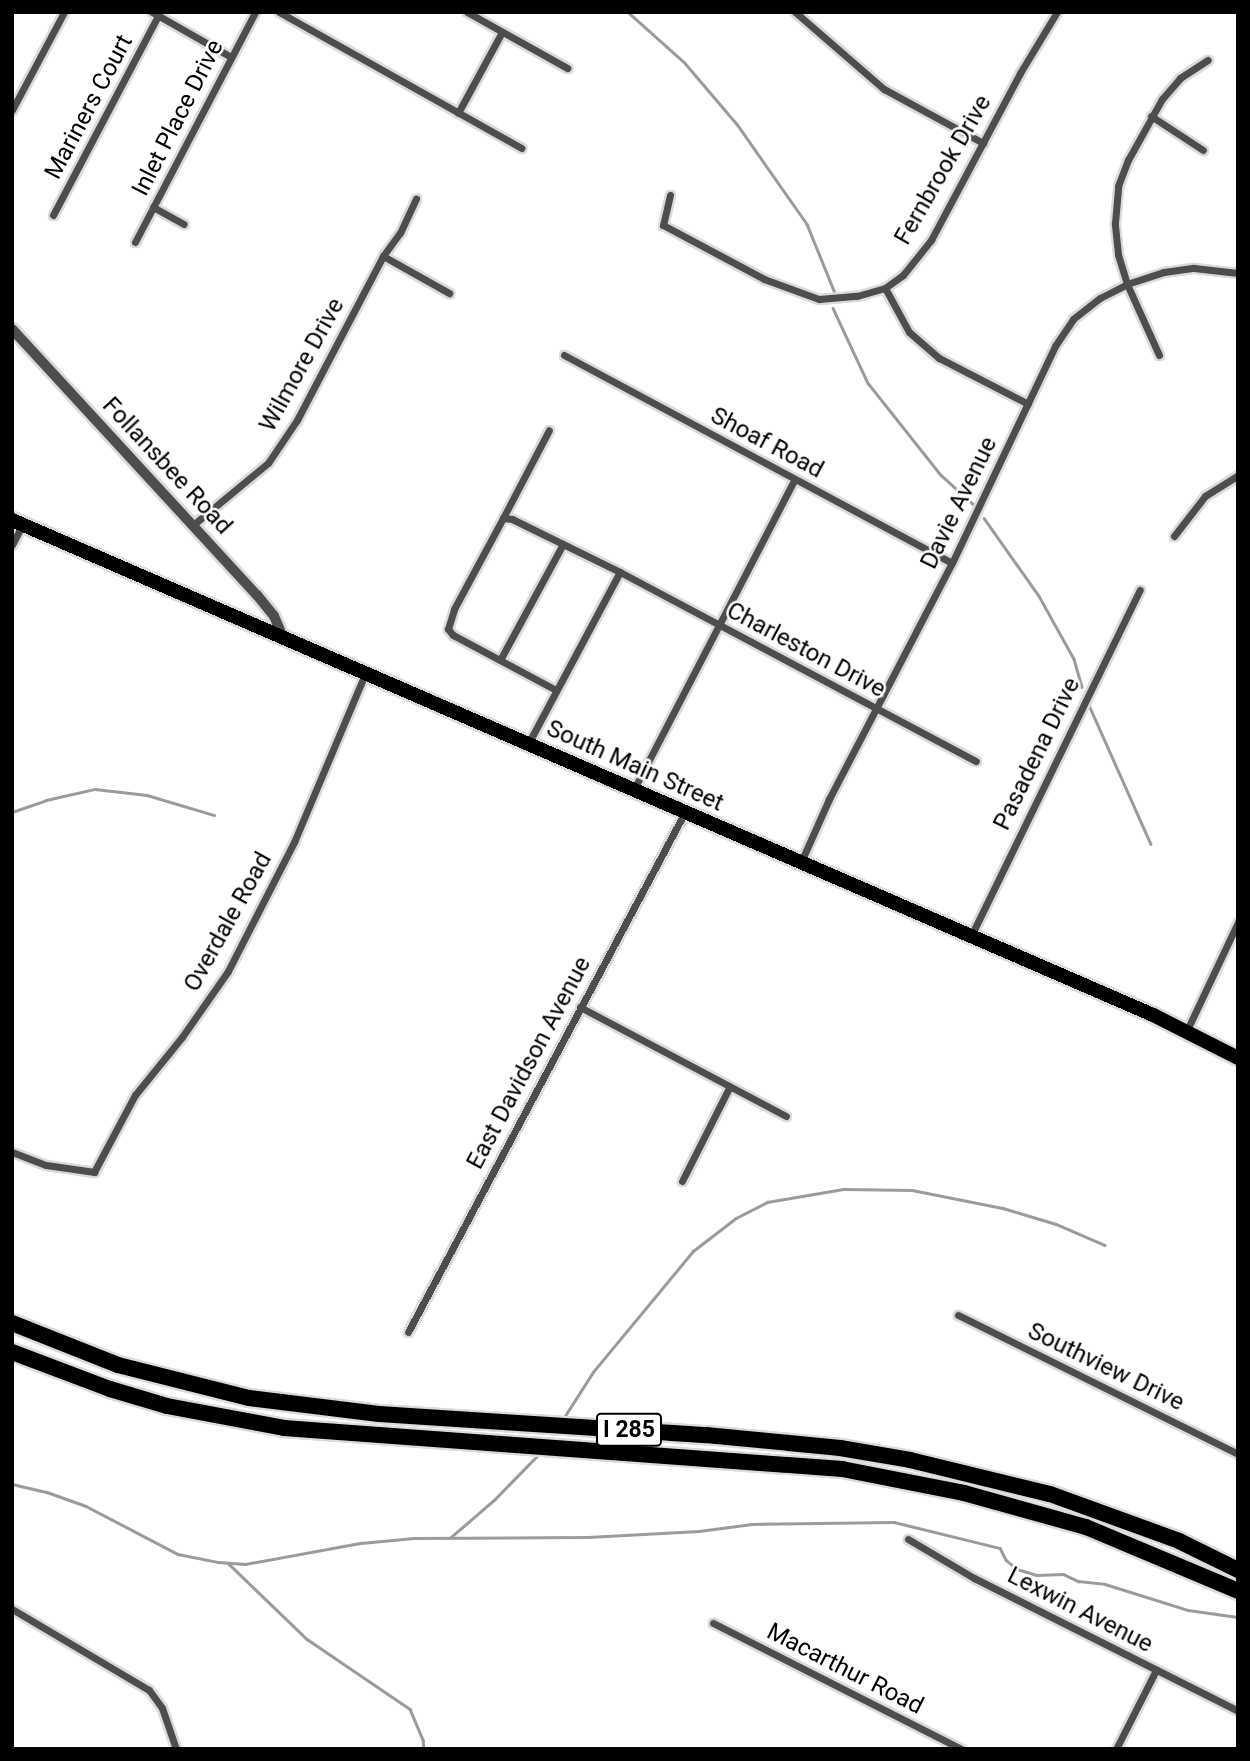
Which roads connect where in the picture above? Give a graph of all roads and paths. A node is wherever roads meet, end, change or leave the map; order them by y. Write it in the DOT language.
graph roads {
  1 [pos="64,12"];
  2 [pos="255,12"];
  3 [pos="279,12"];
  4 [pos="467,12"];
  5 [pos="795,12"];
  6 [pos="1057,12"];
  7 [pos="155,14"];
  8 [pos="502,32"];
  9 [pos="231,57"];
  10 [pos="1208,60"];
  11 [pos="567,68"];
  12 [pos="12,110"];
  13 [pos="458,113"];
  14 [pos="1151,116"];
  15 [pos="983,143"];
  16 [pos="521,148"];
  17 [pos="1203,150"];
  18 [pos="670,195"];
  19 [pos="416,199"];
  20 [pos="153,207"];
  21 [pos="53,215"];
  22 [pos="184,224"];
  23 [pos="135,242"];
  24 [pos="383,256"];
  25 [pos="1238,273"];
  26 [pos="1126,284"];
  27 [pos="885,288"];
  28 [pos="449,293"];
  29 [pos="12,329"];
  30 [pos="564,355"];
  31 [pos="1159,355"];
  32 [pos="1028,404"];
  33 [pos="549,430"];
  34 [pos="1238,475"];
  35 [pos="794,480"];
  36 [pos="503,518"];
  37 [pos="17,523"];
  38 [pos="193,525"];
  39 [pos="1174,536"];
  40 [pos="563,544"];
  41 [pos="12,545"];
  42 [pos="952,563"];
  43 [pos="620,572"];
  44 [pos="1140,590"];
  45 [pos="718,625"];
  46 [pos="283,638"];
  47 [pos="500,660"];
  48 [pos="366,673"];
  49 [pos="556,690"];
  50 [pos="875,709"];
  51 [pos="528,744"];
  52 [pos="976,761"];
  53 [pos="634,789"];
  54 [pos="685,812"];
  55 [pos="801,862"];
  56 [pos="1238,922"];
  57 [pos="971,936"];
  58 [pos="580,1007"];
  59 [pos="1187,1030"];
  60 [pos="1238,1058"];
  61 [pos="730,1086"];
  62 [pos="786,1116"];
  63 [pos="12,1152"];
  64 [pos="682,1181"];
  65 [pos="958,1315"];
  66 [pos="12,1323"];
  67 [pos="408,1332"];
  68 [pos="12,1352"];
  69 [pos="1238,1454"];
  70 [pos="908,1539"];
  71 [pos="1238,1570"];
  72 [pos="1238,1591"];
  73 [pos="12,1609"];
  74 [pos="713,1623"];
  75 [pos="1156,1670"];
  76 [pos="1238,1711"];
  77 [pos="176,1749"];
  78 [pos="961,1749"];
  79 [pos="1116,1749"];
  1 -- 12 [label="street"];
  2 -- 9 [label="street, Inlet Place Drive"];
  3 -- 13 [label="street"];
  4 -- 8 [label="street"];
  5 -- 15 [label="street"];
  6 -- 15 [label="street, Fernbrook Drive"];
  7 -- 9 [label="street"];
  7 -- 21 [label="street, Mariners Court"];
  8 -- 11 [label="street"];
  8 -- 13 [label="street"];
  9 -- 20 [label="street, Inlet Place Drive"];
  10 -- 14 [label="street"];
  13 -- 16 [label="street"];
  14 -- 17 [label="street"];
  14 -- 26 [label="street"];
  15 -- 27 [label="street, Fernbrook Drive"];
  18 -- 27 [label="street, Fernbrook Drive"];
  19 -- 24 [label="street, Wilmore Drive"];
  20 -- 22 [label="street"];
  20 -- 23 [label="street, Inlet Place Drive"];
  24 -- 28 [label="street"];
  24 -- 38 [label="street, Wilmore Drive"];
  25 -- 26 [label="street, Davie Avenue"];
  26 -- 31 [label="street"];
  26 -- 32 [label="street, Davie Avenue"];
  27 -- 32 [label="street"];
  29 -- 38 [label="street, Follansbee Road"];
  30 -- 35 [label="street, Shoaf Road"];
  32 -- 42 [label="street, Davie Avenue"];
  33 -- 36 [label="street"];
  34 -- 39 [label="street"];
  35 -- 42 [label="street, Shoaf Road"];
  35 -- 45 [label="street"];
  36 -- 40 [label="street, Charleston Drive"];
  36 -- 47 [label="street"];
  37 -- 41 [label="street"];
  37 -- 46 [label="main road, South Main Street"];
  38 -- 46 [label="street, Follansbee Road"];
  40 -- 43 [label="street, Charleston Drive"];
  40 -- 47 [label="street"];
  42 -- 50 [label="street, Davie Avenue"];
  43 -- 45 [label="street, Charleston Drive"];
  43 -- 49 [label="street"];
  44 -- 57 [label="street, Pasadena Drive"];
  45 -- 50 [label="street, Charleston Drive"];
  45 -- 53 [label="street"];
  46 -- 48 [label="main road, South Main Street"];
  47 -- 49 [label="street"];
  48 -- 51 [label="main road, South Main Street"];
  48 -- 63 [label="street, Overdale Road"];
  49 -- 51 [label="street"];
  50 -- 52 [label="street, Charleston Drive"];
  50 -- 55 [label="street, Davie Avenue"];
  51 -- 53 [label="main road, South Main Street"];
  53 -- 54 [label="main road, South Main Street"];
  54 -- 55 [label="main road, South Main Street"];
  54 -- 58 [label="street, East Davidson Avenue"];
  55 -- 57 [label="main road, South Main Street"];
  56 -- 59 [label="street"];
  57 -- 59 [label="main road, South Main Street"];
  58 -- 61 [label="street"];
  58 -- 67 [label="street, East Davidson Avenue"];
  59 -- 60 [label="main road, South Main Street"];
  61 -- 62 [label="street"];
  61 -- 64 [label="street"];
  65 -- 69 [label="street, Southview Drive"];
  66 -- 71 [label="highway, I 285"];
  68 -- 72 [label="highway, I 285"];
  70 -- 75 [label="street, Lexwin Avenue"];
  73 -- 77 [label="street"];
  74 -- 78 [label="street, Macarthur Road"];
  75 -- 76 [label="street, Lexwin Avenue"];
  75 -- 79 [label="street"];
}
